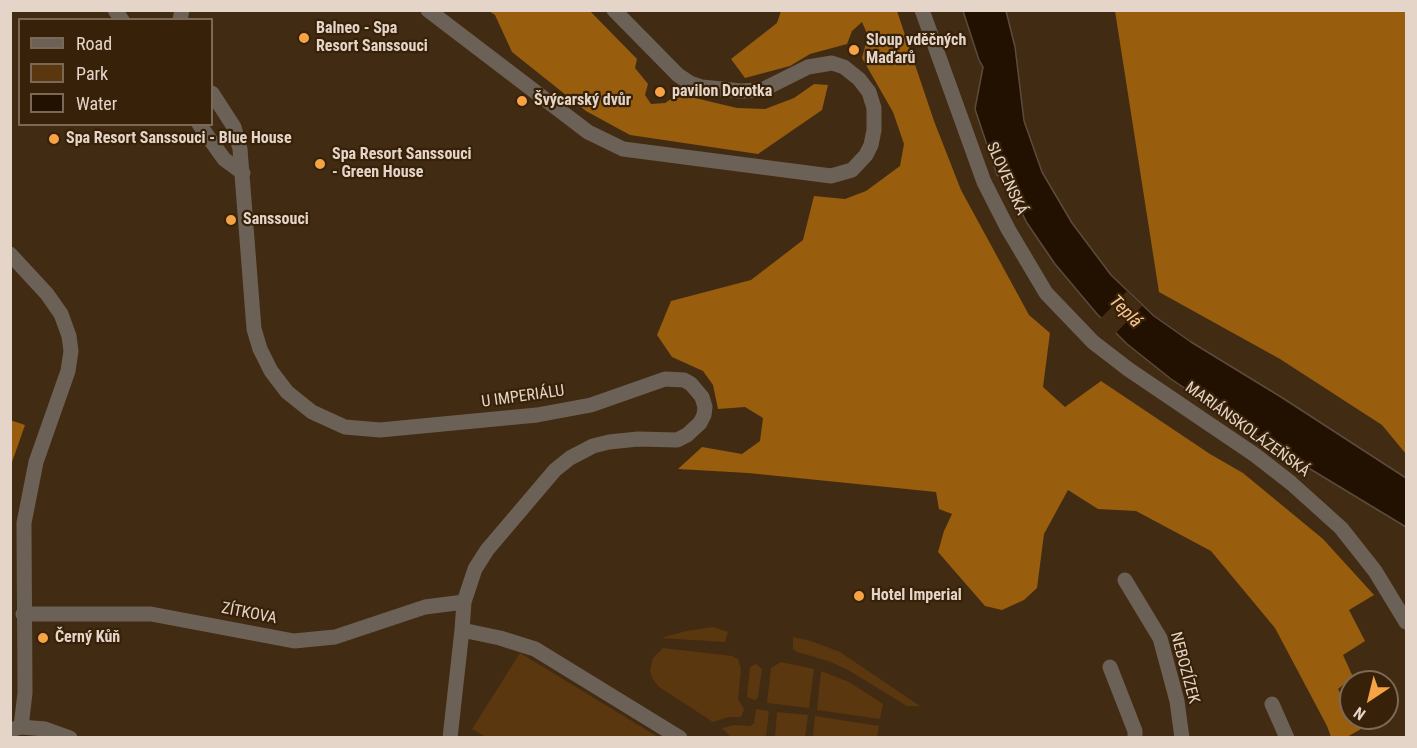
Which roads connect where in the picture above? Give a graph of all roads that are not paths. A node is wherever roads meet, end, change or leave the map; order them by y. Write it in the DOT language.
graph roads {
  1 [pos="428,10"];
  2 [pos="614,10"];
  3 [pos="922,10"];
  4 [pos="213,95"];
  5 [pos="200,126"];
  6 [pos="243,173"];
  7 [pos="10,254"];
  8 [pos="1093,342"];
  9 [pos="1125,580"];
  10 [pos="464,602"];
  11 [pos="23,614"];
  12 [pos="1407,621"];
  13 [pos="462,630"];
  14 [pos="1110,667"];
  15 [pos="1272,704"];
  16 [pos="16,729"];
  17 [pos="70,738"];
  18 [pos="450,738"];
  19 [pos="680,738"];
  20 [pos="1135,738"];
  21 [pos="1182,738"];
  22 [pos="1287,738"];
  1 -- 2 [label="street"];
  3 -- 8 [label="street, SLOVENSKÁ"];
  4 -- 6 [label="street, U IMPERIÁLU"];
  5 -- 6 [label="street"];
  6 -- 10 [label="street, U IMPERIÁLU"];
  7 -- 11 [label="street"];
  8 -- 12 [label="street, MARIÁNSKOLÁZEŇSKÁ"];
  9 -- 21 [label="street, NEBOZÍZEK"];
  10 -- 11 [label="street, ZÍTKOVA"];
  10 -- 13 [label="street, U IMPERIÁLU"];
  11 -- 16 [label="street"];
  13 -- 18 [label="street, U IMPERIÁLU"];
  13 -- 19 [label="street"];
  14 -- 20 [label="street"];
  15 -- 22 [label="street"];
  16 -- 17 [label="street"];
}
